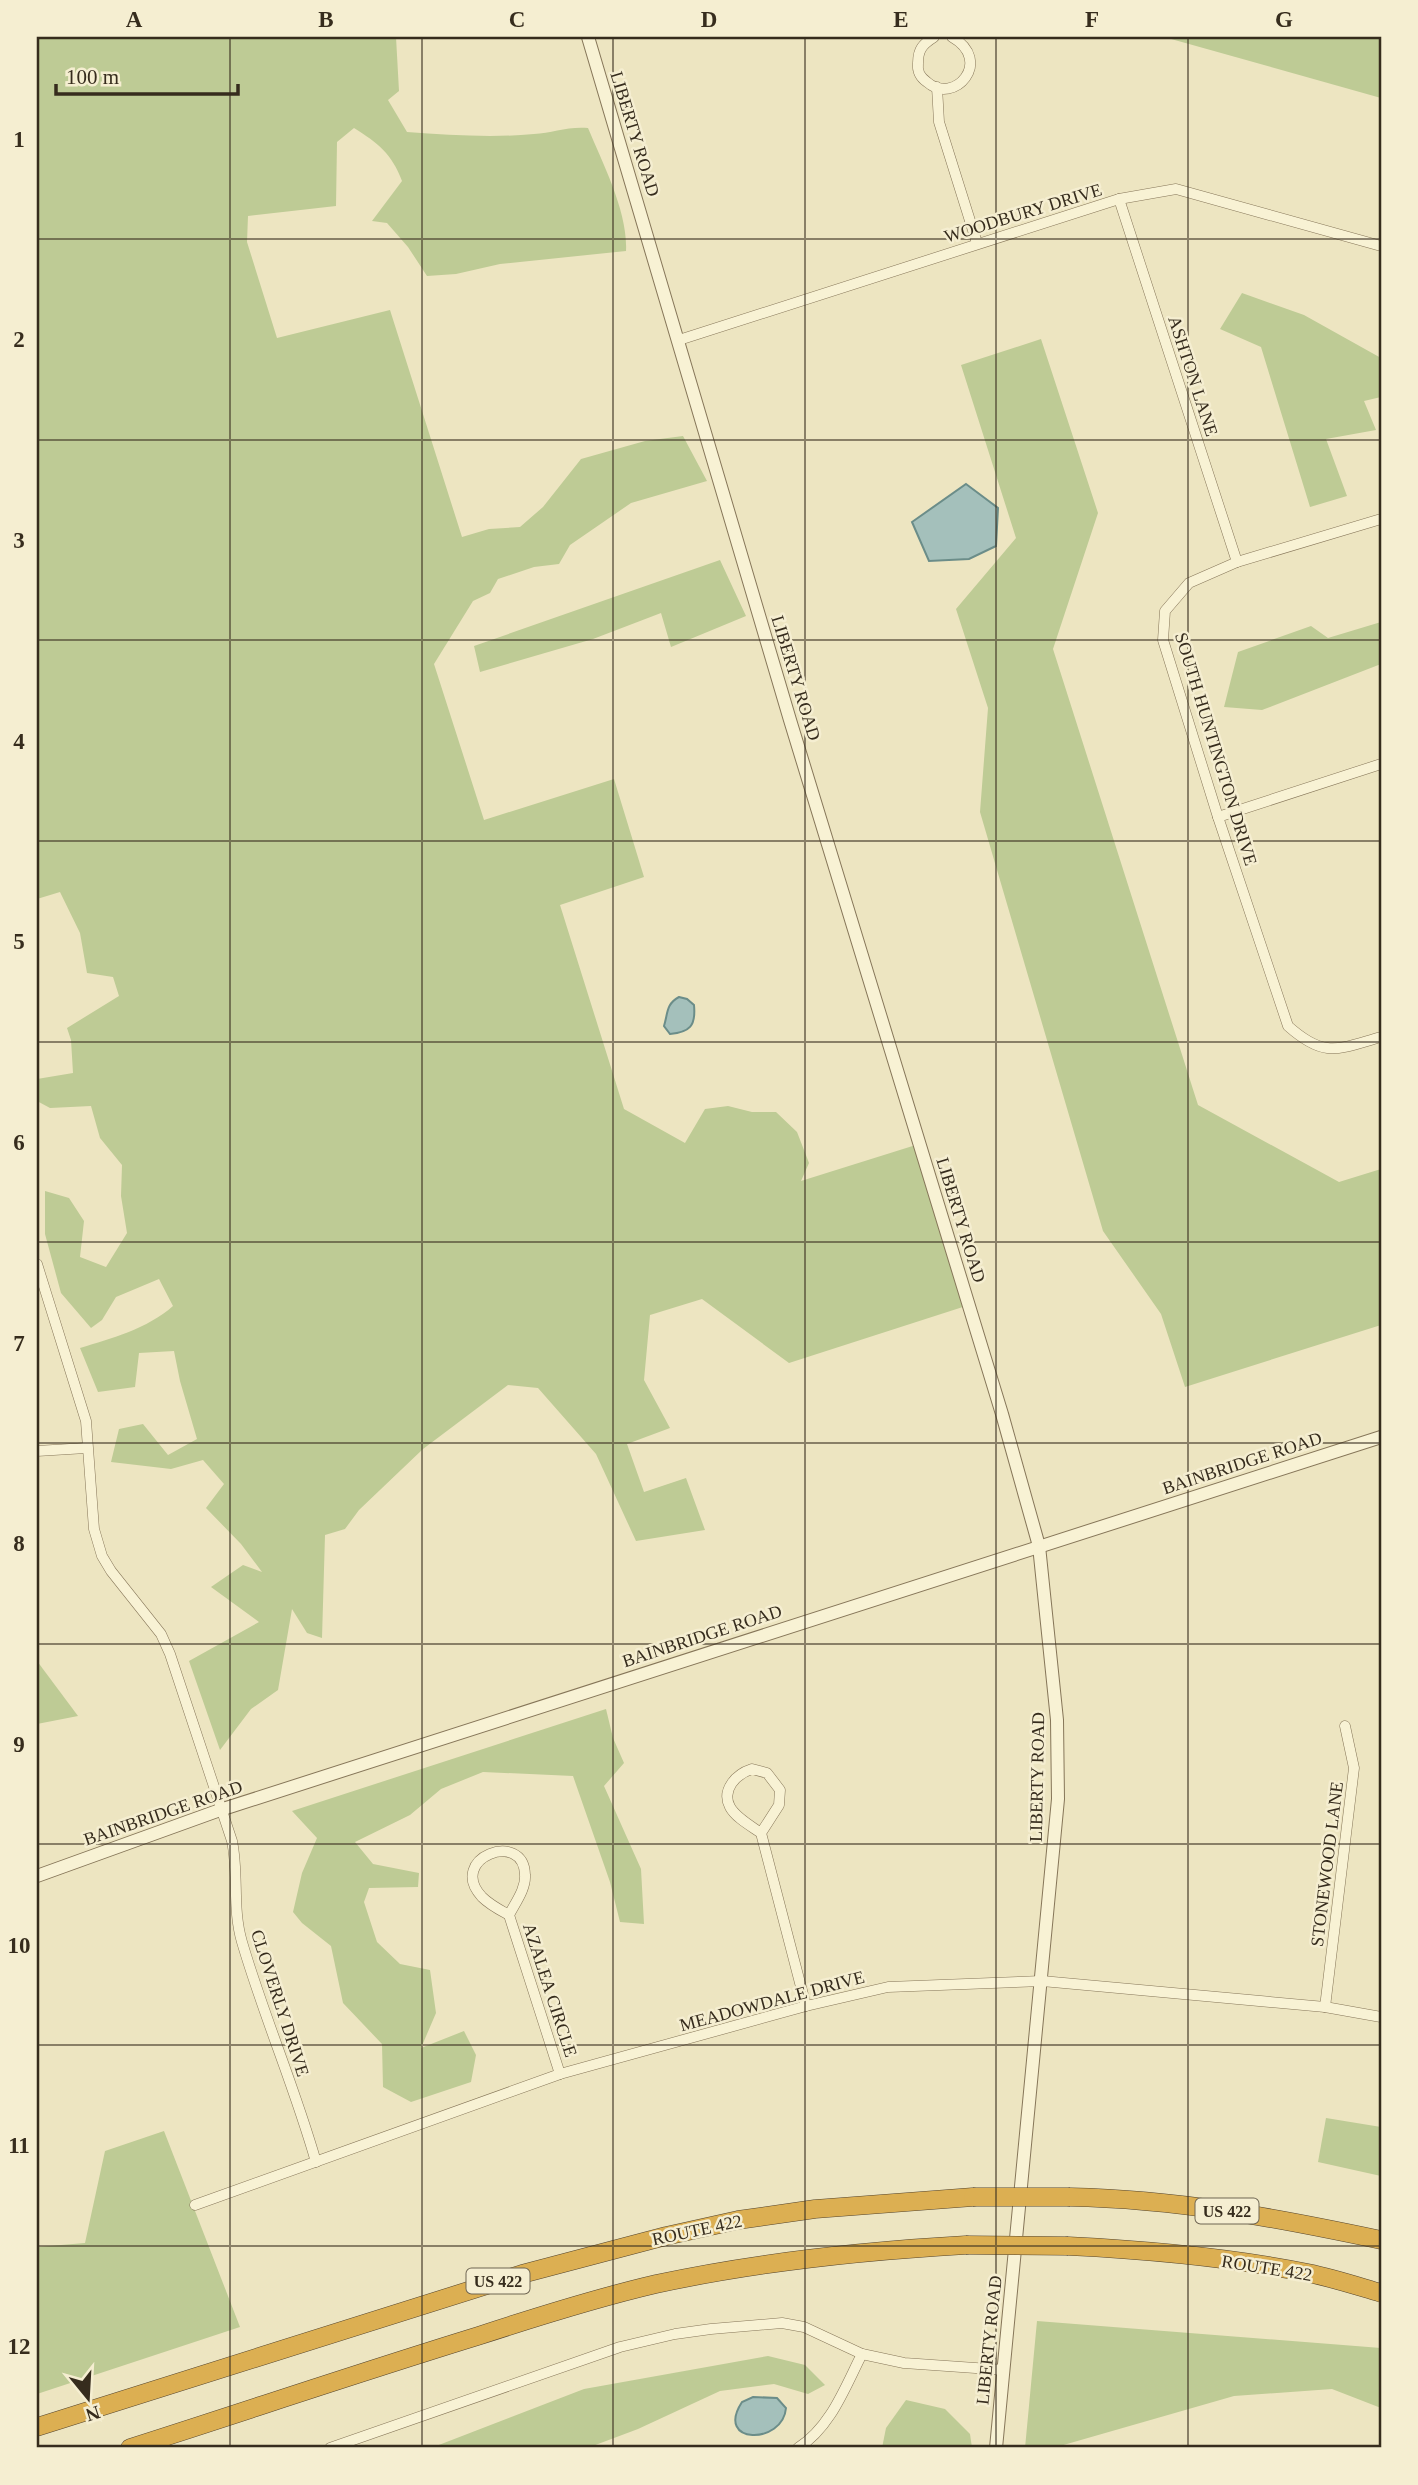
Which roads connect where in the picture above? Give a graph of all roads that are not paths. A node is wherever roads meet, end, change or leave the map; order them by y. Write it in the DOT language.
graph roads {
  1 [pos="588,37"];
  2 [pos="934,37"];
  3 [pos="952,37"];
  4 [pos="937,88"];
  5 [pos="1119,199"];
  6 [pos="977,243"];
  7 [pos="1381,246"];
  8 [pos="678,340"];
  9 [pos="1381,519"];
  10 [pos="1237,562"];
  11 [pos="1381,764"];
  12 [pos="1218,817"];
  13 [pos="1381,1037"];
  14 [pos="37,1264"];
  15 [pos="1381,1437"];
  16 [pos="86,1448"];
  17 [pos="37,1451"];
  18 [pos="1039,1546"];
  19 [pos="1345,1726"];
  20 [pos="220,1810"];
  21 [pos="761,1833"];
  22 [pos="37,1876"];
  23 [pos="509,1915"];
  24 [pos="1042,1981"];
  25 [pos="806,2006"];
  26 [pos="1325,2007"];
  27 [pos="1381,2017"];
  28 [pos="561,2074"];
  29 [pos="316,2162"];
  30 [pos="195,2205"];
  31 [pos="1381,2240"];
  32 [pos="1381,2292"];
  33 [pos="862,2354"];
  34 [pos="1004,2370"];
  35 [pos="37,2427"];
  36 [pos="130,2448"];
  37 [pos="330,2448"];
  38 [pos="798,2448"];
  39 [pos="996,2448"];
  1 -- 8 [label="street, LIBERTY ROAD"];
  2 -- 4 [label="street"];
  3 -- 4 [label="street"];
  4 -- 6 [label="street"];
  5 -- 6 [label="street, WOODBURY DRIVE"];
  5 -- 7 [label="street, WOODBURY DRIVE"];
  5 -- 10 [label="street, ASHTON LANE"];
  6 -- 8 [label="street, WOODBURY DRIVE"];
  8 -- 18 [label="street, LIBERTY ROAD"];
  9 -- 10 [label="street, SOUTH HUNTINGTON DRIVE"];
  10 -- 12 [label="street, SOUTH HUNTINGTON DRIVE"];
  11 -- 12 [label="street"];
  12 -- 13 [label="street, SOUTH HUNTINGTON DRIVE"];
  14 -- 16 [label="street, CLOVERLY DRIVE"];
  15 -- 18 [label="street, BAINBRIDGE ROAD"];
  16 -- 17 [label="street"];
  16 -- 20 [label="street, CLOVERLY DRIVE"];
  18 -- 20 [label="street, BAINBRIDGE ROAD"];
  18 -- 24 [label="street, LIBERTY ROAD"];
  19 -- 26 [label="street, STONEWOOD LANE"];
  20 -- 22 [label="street, BAINBRIDGE ROAD"];
  20 -- 29 [label="street, CLOVERLY DRIVE"];
  21 -- 21 [label="street"];
  21 -- 25 [label="street"];
  23 -- 23 [label="street, AZALEA CIRCLE"];
  23 -- 28 [label="street, AZALEA CIRCLE"];
  24 -- 25 [label="street, MEADOWDALE DRIVE"];
  24 -- 26 [label="street, MEADOWDALE DRIVE"];
  24 -- 34 [label="street, LIBERTY ROAD"];
  25 -- 28 [label="street, MEADOWDALE DRIVE"];
  26 -- 27 [label="street, MEADOWDALE DRIVE"];
  28 -- 29 [label="street, MEADOWDALE DRIVE"];
  29 -- 30 [label="street, MEADOWDALE DRIVE"];
  31 -- 35 [label="highway, ROUTE 422 / US 422, bridge"];
  32 -- 36 [label="highway, ROUTE 422 / US 422, bridge"];
  33 -- 34 [label="street"];
  33 -- 37 [label="street"];
  33 -- 38 [label="street"];
  34 -- 39 [label="street, LIBERTY ROAD"];
}
